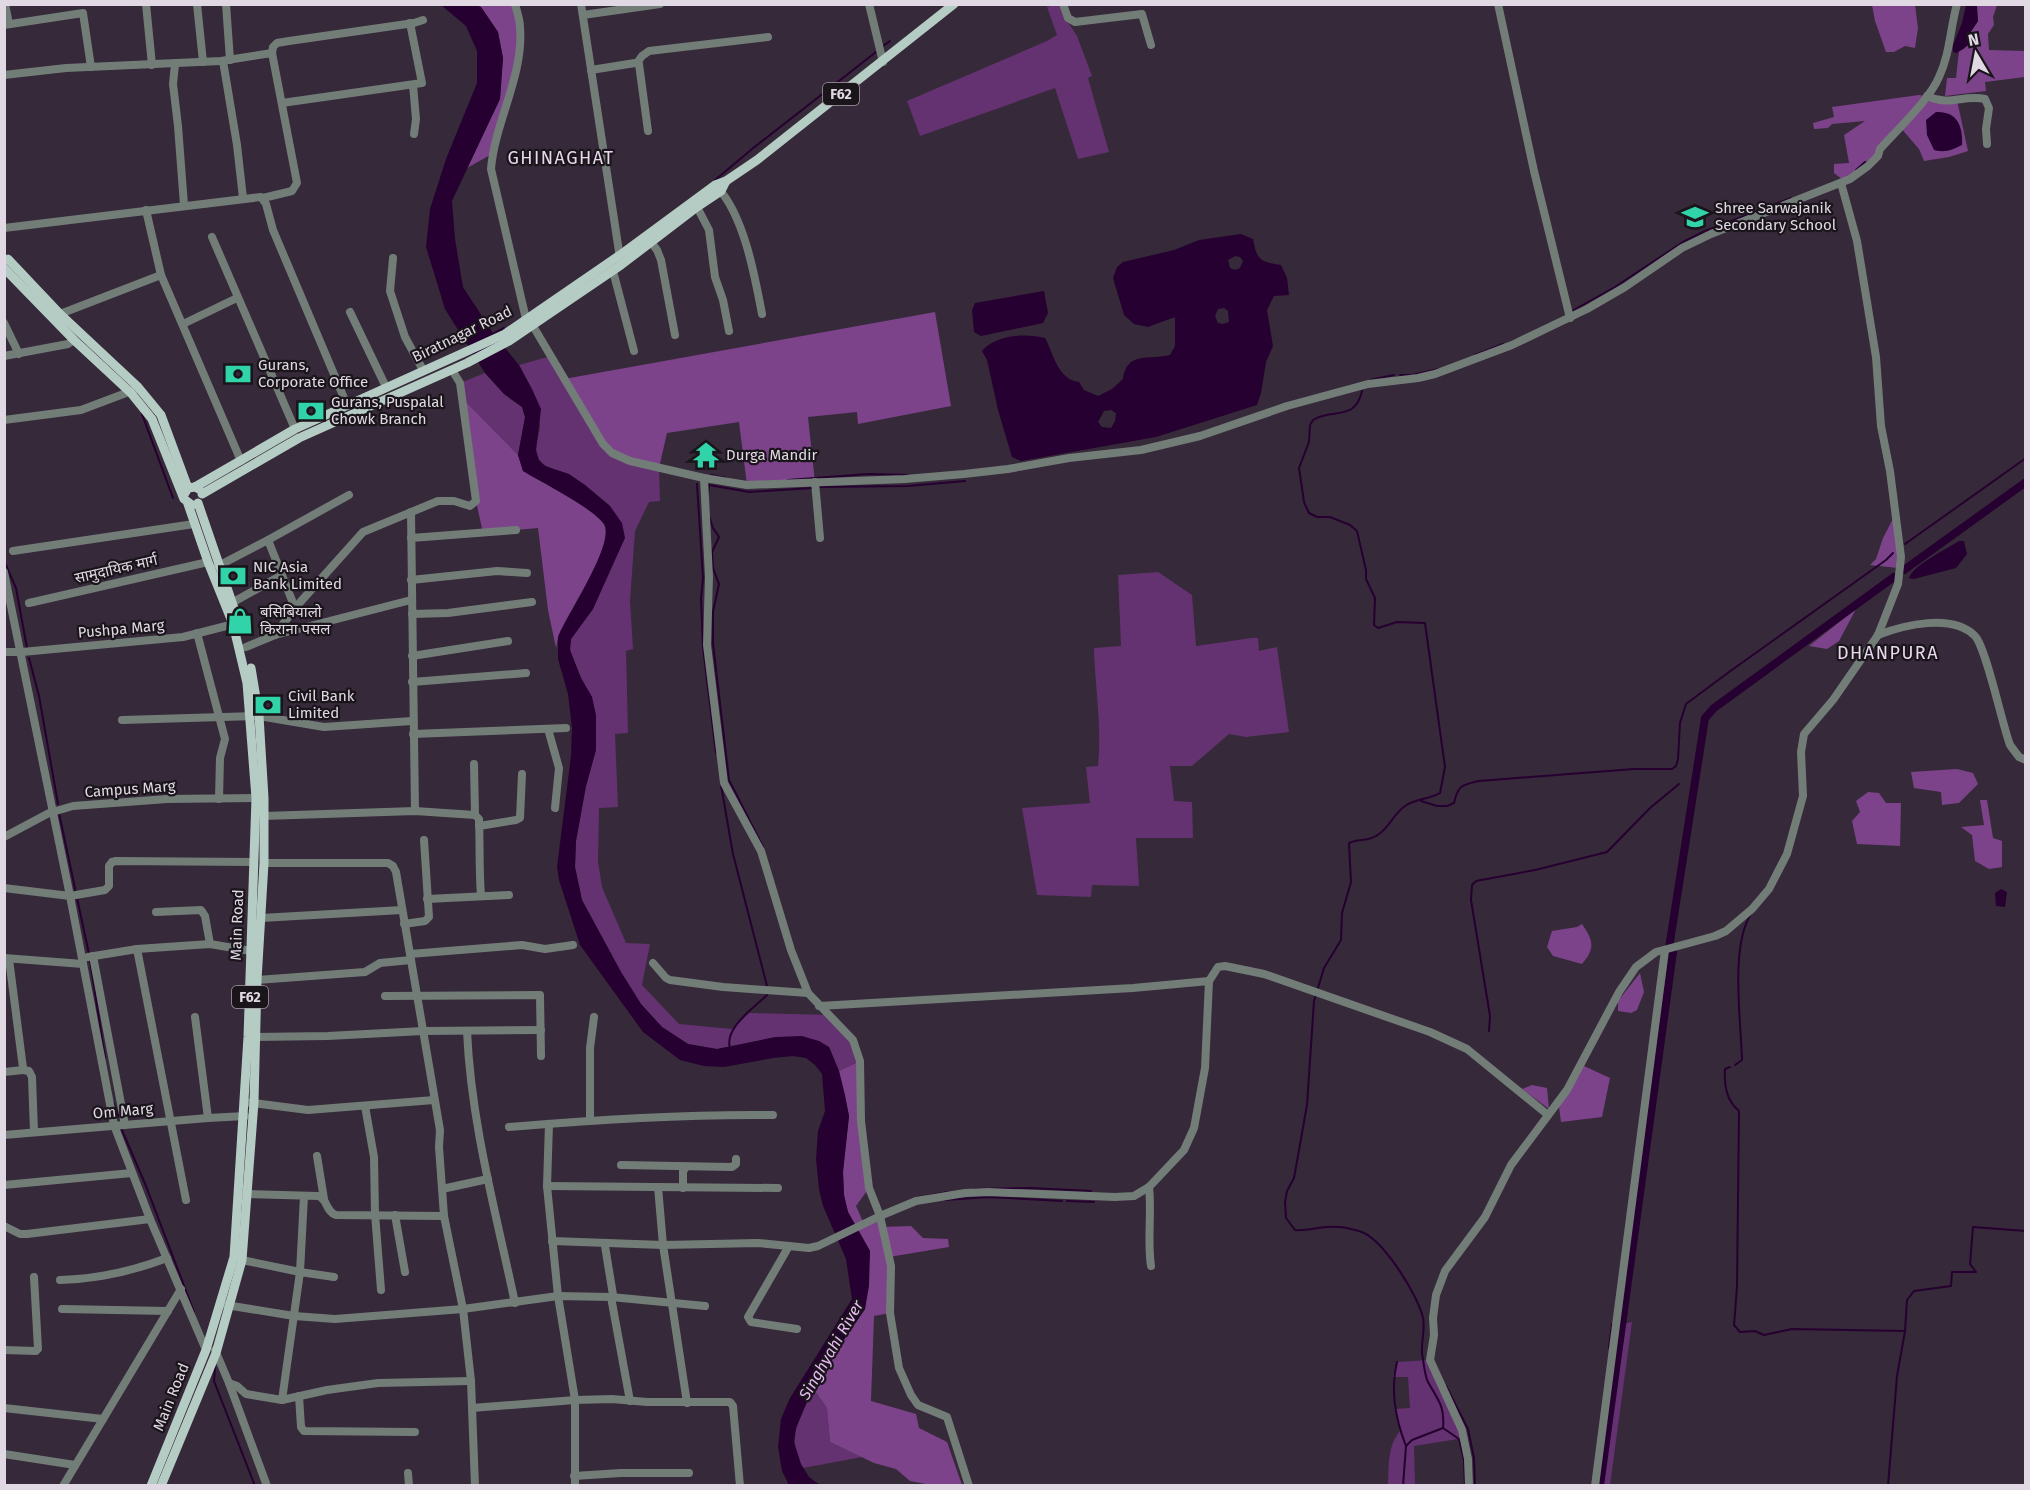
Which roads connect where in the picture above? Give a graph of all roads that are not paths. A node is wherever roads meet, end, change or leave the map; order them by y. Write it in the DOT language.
graph roads {
  1 [pos="5,4"];
  2 [pos="146,4"];
  3 [pos="197,4"];
  4 [pos="226,4"];
  5 [pos="515,4"];
  6 [pos="581,4"];
  7 [pos="660,4"];
  8 [pos="869,4"];
  9 [pos="954,4"];
  10 [pos="1062,4"];
  11 [pos="1498,4"];
  12 [pos="1957,4"];
  13 [pos="583,15"];
  14 [pos="423,20"];
  15 [pos="410,23"];
  16 [pos="7,24"];
  17 [pos="768,37"];
  18 [pos="1151,45"];
  19 [pos="272,53"];
  20 [pos="227,60"];
  21 [pos="203,62"];
  22 [pos="883,62"];
  23 [pos="637,63"];
  24 [pos="175,64"];
  25 [pos="152,65"];
  26 [pos="91,67"];
  27 [pos="591,70"];
  28 [pos="4,75"];
  29 [pos="413,85"];
  30 [pos="1927,96"];
  31 [pos="282,103"];
  32 [pos="648,131"];
  33 [pos="414,134"];
  34 [pos="1987,144"];
  35 [pos="1841,183"];
  36 [pos="718,188"];
  37 [pos="243,198"];
  38 [pos="263,198"];
  39 [pos="183,205"];
  40 [pos="697,207"];
  41 [pos="146,210"];
  42 [pos="4,228"];
  43 [pos="212,237"];
  44 [pos="651,242"];
  45 [pos="393,258"];
  46 [pos="5,261"];
  47 [pos="618,264"];
  48 [pos="161,275"];
  49 [pos="237,298"];
  50 [pos="350,312"];
  51 [pos="60,314"];
  52 [pos="762,314"];
  53 [pos="1570,318"];
  54 [pos="529,323"];
  55 [pos="4,324"];
  56 [pos="183,324"];
  57 [pos="729,331"];
  58 [pos="675,335"];
  59 [pos="74,340"];
  60 [pos="634,351"];
  61 [pos="19,354"];
  62 [pos="4,356"];
  63 [pos="465,358"];
  64 [pos="423,370"];
  65 [pos="452,370"];
  66 [pos="386,387"];
  67 [pos="134,390"];
  68 [pos="347,405"];
  69 [pos="4,420"];
  70 [pos="295,429"];
  71 [pos="241,461"];
  72 [pos="704,478"];
  73 [pos="815,482"];
  74 [pos="193,495"];
  75 [pos="349,495"];
  76 [pos="411,512"];
  77 [pos="194,524"];
  78 [pos="516,530"];
  79 [pos="411,538"];
  80 [pos="820,538"];
  81 [pos="268,540"];
  82 [pos="13,551"];
  83 [pos="208,562"];
  84 [pos="218,566"];
  85 [pos="4,572"];
  86 [pos="527,573"];
  87 [pos="282,575"];
  88 [pos="411,580"];
  89 [pos="411,600"];
  90 [pos="532,602"];
  91 [pos="29,603"];
  92 [pos="229,604"];
  93 [pos="295,608"];
  94 [pos="412,615"];
  95 [pos="236,623"];
  96 [pos="197,633"];
  97 [pos="275,635"];
  98 [pos="1878,635"];
  99 [pos="508,641"];
  100 [pos="246,647"];
  101 [pos="4,652"];
  102 [pos="22,652"];
  103 [pos="412,656"];
  104 [pos="526,673"];
  105 [pos="412,682"];
  106 [pos="255,716"];
  107 [pos="219,717"];
  108 [pos="122,720"];
  109 [pos="412,721"];
  110 [pos="566,728"];
  111 [pos="548,729"];
  112 [pos="413,734"];
  113 [pos="2025,760"];
  114 [pos="474,764"];
  115 [pos="522,774"];
  116 [pos="260,798"];
  117 [pos="219,799"];
  118 [pos="555,808"];
  119 [pos="414,811"];
  120 [pos="53,812"];
  121 [pos="264,816"];
  122 [pos="475,816"];
  123 [pos="479,826"];
  124 [pos="4,837"];
  125 [pos="424,840"];
  126 [pos="259,863"];
  127 [pos="4,888"];
  128 [pos="509,895"];
  129 [pos="70,896"];
  130 [pos="481,896"];
  131 [pos="427,899"];
  132 [pos="402,910"];
  133 [pos="156,912"];
  134 [pos="261,918"];
  135 [pos="404,924"];
  136 [pos="210,944"];
  137 [pos="573,945"];
  138 [pos="137,949"];
  139 [pos="1665,950"];
  140 [pos="251,951"];
  141 [pos="411,957"];
  142 [pos="7,958"];
  143 [pos="87,958"];
  144 [pos="653,963"];
  145 [pos="257,980"];
  146 [pos="1209,981"];
  147 [pos="808,993"];
  148 [pos="385,996"];
  149 [pos="418,996"];
  150 [pos="819,1006"];
  151 [pos="195,1017"];
  152 [pos="594,1017"];
  153 [pos="541,1030"];
  154 [pos="423,1031"];
  155 [pos="467,1031"];
  156 [pos="252,1037"];
  157 [pos="541,1056"];
  158 [pos="23,1071"];
  159 [pos="4,1072"];
  160 [pos="434,1100"];
  161 [pos="250,1102"];
  162 [pos="365,1106"];
  163 [pos="773,1115"];
  164 [pos="1548,1115"];
  165 [pos="244,1116"];
  166 [pos="208,1118"];
  167 [pos="170,1121"];
  168 [pos="590,1121"];
  169 [pos="549,1124"];
  170 [pos="114,1125"];
  171 [pos="125,1125"];
  172 [pos="509,1127"];
  173 [pos="34,1132"];
  174 [pos="4,1135"];
  175 [pos="317,1156"];
  176 [pos="736,1159"];
  177 [pos="621,1165"];
  178 [pos="686,1167"];
  179 [pos="132,1173"];
  180 [pos="488,1179"];
  181 [pos="4,1185"];
  182 [pos="547,1186"];
  183 [pos="657,1187"];
  184 [pos="1149,1187"];
  185 [pos="683,1188"];
  186 [pos="778,1188"];
  187 [pos="442,1189"];
  188 [pos="243,1194"];
  189 [pos="304,1196"];
  190 [pos="324,1199"];
  191 [pos="186,1200"];
  192 [pos="375,1214"];
  193 [pos="395,1215"];
  194 [pos="444,1216"];
  195 [pos="880,1216"];
  196 [pos="150,1218"];
  197 [pos="4,1226"];
  198 [pos="552,1241"];
  199 [pos="607,1243"];
  200 [pos="663,1245"];
  201 [pos="789,1245"];
  202 [pos="167,1258"];
  203 [pos="242,1260"];
  204 [pos="1151,1266"];
  205 [pos="300,1272"];
  206 [pos="405,1272"];
  207 [pos="34,1277"];
  208 [pos="334,1277"];
  209 [pos="60,1280"];
  210 [pos="181,1290"];
  211 [pos="381,1290"];
  212 [pos="558,1296"];
  213 [pos="611,1297"];
  214 [pos="515,1303"];
  215 [pos="671,1303"];
  216 [pos="224,1305"];
  217 [pos="705,1306"];
  218 [pos="62,1309"];
  219 [pos="463,1309"];
  220 [pos="168,1311"];
  221 [pos="294,1316"];
  222 [pos="797,1329"];
  223 [pos="210,1337"];
  224 [pos="4,1350"];
  225 [pos="206,1350"];
  226 [pos="216,1353"];
  227 [pos="471,1381"];
  228 [pos="229,1383"];
  229 [pos="299,1396"];
  230 [pos="282,1400"];
  231 [pos="574,1400"];
  232 [pos="630,1401"];
  233 [pos="687,1402"];
  234 [pos="4,1408"];
  235 [pos="472,1408"];
  236 [pos="103,1419"];
  237 [pos="415,1432"];
  238 [pos="4,1454"];
  239 [pos="75,1466"];
  240 [pos="408,1473"];
  241 [pos="689,1473"];
  242 [pos="574,1476"];
  243 [pos="63,1485"];
  244 [pos="151,1485"];
  245 [pos="161,1485"];
  246 [pos="267,1485"];
  247 [pos="408,1485"];
  248 [pos="475,1485"];
  249 [pos="574,1485"];
  250 [pos="740,1485"];
  251 [pos="969,1485"];
  252 [pos="1469,1485"];
  253 [pos="1595,1485"];
  1 -- 16 [label="street"];
  2 -- 25 [label="street"];
  3 -- 21 [label="street"];
  4 -- 20 [label="street"];
  5 -- 54 [label="street"];
  6 -- 13 [label="street"];
  7 -- 13 [label="street"];
  8 -- 22 [label="street"];
  9 -- 22 [label="main road, Biratnagar Road / F62"];
  10 -- 18 [label="street"];
  11 -- 53 [label="street"];
  12 -- 30 [label="street"];
  13 -- 27 [label="street"];
  14 -- 15 [label="street"];
  15 -- 19 [label="street"];
  15 -- 29 [label="street"];
  16 -- 26 [label="street"];
  17 -- 23 [label="street"];
  19 -- 20 [label="street"];
  19 -- 31 [label="street"];
  20 -- 21 [label="street"];
  20 -- 37 [label="street"];
  21 -- 24 [label="street"];
  22 -- 36 [label="main road, Biratnagar Road / F62"];
  23 -- 27 [label="street"];
  23 -- 32 [label="street"];
  24 -- 25 [label="street"];
  24 -- 39 [label="street"];
  25 -- 26 [label="street"];
  26 -- 28 [label="street"];
  27 -- 47 [label="street"];
  29 -- 31 [label="street"];
  29 -- 33 [label="street"];
  30 -- 34 [label="street"];
  30 -- 35 [label="street"];
  31 -- 38 [label="street"];
  35 -- 53 [label="street"];
  35 -- 98 [label="street"];
  36 -- 40 [label="main road, Biratnagar Road / F62"];
  36 -- 47 [label="main road, Biratnagar Road / F62"];
  36 -- 52 [label="street"];
  37 -- 38 [label="street"];
  37 -- 39 [label="street"];
  38 -- 68 [label="street"];
  39 -- 41 [label="street"];
  40 -- 44 [label="main road, Biratnagar Road / F62"];
  40 -- 57 [label="street"];
  41 -- 42 [label="street"];
  41 -- 48 [label="street"];
  43 -- 49 [label="street"];
  44 -- 47 [label="main road, Biratnagar Road / F62"];
  44 -- 58 [label="street"];
  45 -- 64 [label="street"];
  46 -- 51 [label="main road"];
  46 -- 59 [label="main road"];
  47 -- 54 [label="main road, Biratnagar Road / F62"];
  47 -- 54 [label="main road, Biratnagar Road / F62"];
  47 -- 60 [label="street"];
  48 -- 51 [label="street"];
  48 -- 56 [label="street"];
  49 -- 56 [label="street"];
  49 -- 70 [label="street"];
  50 -- 66 [label="street"];
  51 -- 67 [label="main road"];
  53 -- 73 [label="street"];
  54 -- 63 [label="main road, Biratnagar Road / F62"];
  54 -- 72 [label="street"];
  55 -- 61 [label="street"];
  56 -- 71 [label="street"];
  59 -- 61 [label="street"];
  59 -- 67 [label="main road"];
  61 -- 62 [label="street"];
  63 -- 64 [label="main road, Biratnagar Road / F62"];
  63 -- 65 [label="main road, Biratnagar Road / F62"];
  64 -- 66 [label="main road, Biratnagar Road / F62"];
  65 -- 74 [label="main road, Biratnagar Road / F62"];
  65 -- 76 [label="street"];
  66 -- 68 [label="main road, Biratnagar Road / F62"];
  67 -- 69 [label="street"];
  67 -- 74 [label="main road"];
  68 -- 70 [label="main road, Biratnagar Road / F62"];
  70 -- 71 [label="main road, Biratnagar Road / F62"];
  71 -- 74 [label="main road, Biratnagar Road / F62"];
  72 -- 73 [label="street"];
  72 -- 147 [label="street"];
  73 -- 80 [label="street"];
  74 -- 77 [label="main road, Main Road / F62"];
  74 -- 84 [label="main road, Main Road / F62"];
  75 -- 81 [label="street"];
  76 -- 79 [label="street"];
  76 -- 93 [label="street"];
  77 -- 82 [label="street, सामुदायिक मार्ग"];
  77 -- 83 [label="main road, Main Road / F62"];
  78 -- 79 [label="street"];
  79 -- 88 [label="street"];
  81 -- 84 [label="street"];
  81 -- 87 [label="street"];
  83 -- 91 [label="street, सामुदायिक मार्ग"];
  83 -- 92 [label="main road, Main Road / F62"];
  84 -- 92 [label="main road, Main Road / F62"];
  85 -- 102 [label="street"];
  86 -- 88 [label="street"];
  87 -- 92 [label="street"];
  87 -- 93 [label="street"];
  88 -- 89 [label="street"];
  89 -- 94 [label="street"];
  89 -- 97 [label="street"];
  90 -- 94 [label="street"];
  92 -- 95 [label="main road, Main Road / F62"];
  93 -- 97 [label="street"];
  94 -- 103 [label="street"];
  95 -- 96 [label="street, Pushpa Marg"];
  95 -- 100 [label="main road, Main Road / F62"];
  95 -- 106 [label="main road, Main Road / F62"];
  96 -- 102 [label="street, Pushpa Marg"];
  96 -- 107 [label="street"];
  97 -- 100 [label="street"];
  98 -- 113 [label="street"];
  98 -- 139 [label="street"];
  99 -- 103 [label="street"];
  100 -- 106 [label="main road, Main Road / F62"];
  101 -- 102 [label="street, Pushpa Marg"];
  102 -- 120 [label="street"];
  103 -- 105 [label="street"];
  104 -- 105 [label="street"];
  105 -- 109 [label="street"];
  106 -- 107 [label="street"];
  106 -- 109 [label="street"];
  106 -- 116 [label="main road, Main Road / F62"];
  107 -- 108 [label="street"];
  107 -- 117 [label="street"];
  109 -- 112 [label="street"];
  110 -- 111 [label="street"];
  111 -- 112 [label="street"];
  111 -- 118 [label="street"];
  112 -- 119 [label="street"];
  114 -- 122 [label="street"];
  115 -- 123 [label="street"];
  116 -- 117 [label="street, Campus Marg"];
  116 -- 121 [label="main road, Main Road / F62"];
  116 -- 126 [label="main road, Main Road / F62"];
  117 -- 120 [label="street, Campus Marg"];
  119 -- 121 [label="street"];
  119 -- 122 [label="street"];
  120 -- 124 [label="street, Campus Marg"];
  120 -- 129 [label="street"];
  121 -- 126 [label="main road, Main Road / F62"];
  122 -- 123 [label="street"];
  123 -- 130 [label="street"];
  125 -- 131 [label="street"];
  126 -- 129 [label="street"];
  126 -- 132 [label="street"];
  126 -- 134 [label="main road, Main Road / F62"];
  126 -- 140 [label="main road, Main Road / F62"];
  127 -- 129 [label="street"];
  128 -- 130 [label="street"];
  129 -- 143 [label="street"];
  130 -- 131 [label="street"];
  131 -- 135 [label="street"];
  132 -- 134 [label="street"];
  132 -- 135 [label="street"];
  133 -- 136 [label="street"];
  134 -- 145 [label="main road, Main Road / F62"];
  135 -- 141 [label="street"];
  136 -- 138 [label="street"];
  136 -- 140 [label="street"];
  137 -- 141 [label="street"];
  138 -- 143 [label="street"];
  138 -- 167 [label="street"];
  139 -- 164 [label="street"];
  139 -- 253 [label="street"];
  140 -- 156 [label="main road, Main Road / F62"];
  141 -- 145 [label="street"];
  141 -- 149 [label="street"];
  142 -- 143 [label="street"];
  142 -- 158 [label="street"];
  143 -- 170 [label="street"];
  143 -- 171 [label="street"];
  144 -- 147 [label="street"];
  145 -- 156 [label="main road, Main Road / F62"];
  146 -- 150 [label="street"];
  146 -- 164 [label="street"];
  146 -- 184 [label="street"];
  147 -- 150 [label="street"];
  148 -- 149 [label="street"];
  149 -- 153 [label="street"];
  149 -- 154 [label="street"];
  150 -- 195 [label="street"];
  151 -- 166 [label="street"];
  152 -- 168 [label="street"];
  153 -- 155 [label="street"];
  153 -- 157 [label="street"];
  154 -- 155 [label="street"];
  154 -- 156 [label="street"];
  154 -- 160 [label="street"];
  155 -- 180 [label="street"];
  156 -- 161 [label="main road, Main Road / F62"];
  158 -- 159 [label="street"];
  158 -- 173 [label="street"];
  160 -- 162 [label="street"];
  160 -- 187 [label="street"];
  161 -- 162 [label="street"];
  161 -- 165 [label="main road, Main Road / F62"];
  161 -- 188 [label="main road, Main Road / F62"];
  162 -- 192 [label="street"];
  163 -- 168 [label="street"];
  164 -- 252 [label="street"];
  165 -- 166 [label="street, Om Marg"];
  165 -- 188 [label="main road, Main Road / F62"];
  166 -- 167 [label="street, Om Marg"];
  167 -- 171 [label="street, Om Marg"];
  167 -- 191 [label="street"];
  168 -- 169 [label="street"];
  169 -- 172 [label="street"];
  169 -- 182 [label="street"];
  170 -- 171 [label="street, Om Marg"];
  170 -- 173 [label="street, Om Marg"];
  170 -- 179 [label="street"];
  173 -- 174 [label="street, Om Marg"];
  175 -- 190 [label="street"];
  176 -- 178 [label="street"];
  177 -- 178 [label="street"];
  178 -- 185 [label="street"];
  179 -- 181 [label="street"];
  179 -- 196 [label="street"];
  180 -- 187 [label="street"];
  180 -- 214 [label="street"];
  182 -- 183 [label="street"];
  182 -- 198 [label="street"];
  183 -- 185 [label="street"];
  183 -- 200 [label="street"];
  184 -- 195 [label="street"];
  184 -- 204 [label="street"];
  185 -- 186 [label="street"];
  187 -- 194 [label="street"];
  188 -- 189 [label="street"];
  188 -- 203 [label="main road, Main Road / F62"];
  188 -- 216 [label="main road, Main Road / F62"];
  189 -- 190 [label="street"];
  189 -- 205 [label="street"];
  190 -- 192 [label="street"];
  192 -- 193 [label="street"];
  192 -- 211 [label="street"];
  193 -- 194 [label="street"];
  193 -- 206 [label="street"];
  194 -- 219 [label="street"];
  195 -- 201 [label="street"];
  195 -- 251 [label="street"];
  196 -- 197 [label="street"];
  196 -- 202 [label="street"];
  198 -- 199 [label="street"];
  198 -- 212 [label="street"];
  199 -- 200 [label="street"];
  199 -- 213 [label="street"];
  200 -- 201 [label="street"];
  200 -- 215 [label="street"];
  201 -- 222 [label="street"];
  202 -- 209 [label="street"];
  202 -- 210 [label="street"];
  203 -- 205 [label="street"];
  203 -- 216 [label="main road, Main Road / F62"];
  205 -- 208 [label="street"];
  205 -- 221 [label="street"];
  207 -- 224 [label="street"];
  210 -- 220 [label="street"];
  210 -- 225 [label="street"];
  212 -- 213 [label="street"];
  212 -- 214 [label="street"];
  212 -- 231 [label="street"];
  213 -- 215 [label="street"];
  213 -- 232 [label="street"];
  214 -- 219 [label="street"];
  215 -- 217 [label="street"];
  215 -- 233 [label="street"];
  216 -- 221 [label="street"];
  216 -- 223 [label="main road, Main Road / F62"];
  216 -- 226 [label="main road, Main Road / F62"];
  218 -- 220 [label="street"];
  219 -- 221 [label="street"];
  219 -- 227 [label="street"];
  220 -- 236 [label="street"];
  221 -- 230 [label="street"];
  223 -- 225 [label="main road, Main Road / F62"];
  223 -- 226 [label="street"];
  225 -- 244 [label="main road, Main Road / F62"];
  226 -- 228 [label="street"];
  226 -- 245 [label="main road, Main Road / F62"];
  227 -- 229 [label="street"];
  227 -- 235 [label="street"];
  228 -- 230 [label="street"];
  228 -- 246 [label="street"];
  229 -- 230 [label="street"];
  229 -- 237 [label="street"];
  231 -- 232 [label="street"];
  231 -- 235 [label="street"];
  231 -- 242 [label="street"];
  232 -- 233 [label="street"];
  233 -- 250 [label="street"];
  234 -- 236 [label="street"];
  235 -- 248 [label="street"];
  236 -- 239 [label="street"];
  238 -- 239 [label="street"];
  239 -- 243 [label="street"];
  240 -- 247 [label="street"];
  241 -- 242 [label="street"];
  242 -- 249 [label="street"];
}
